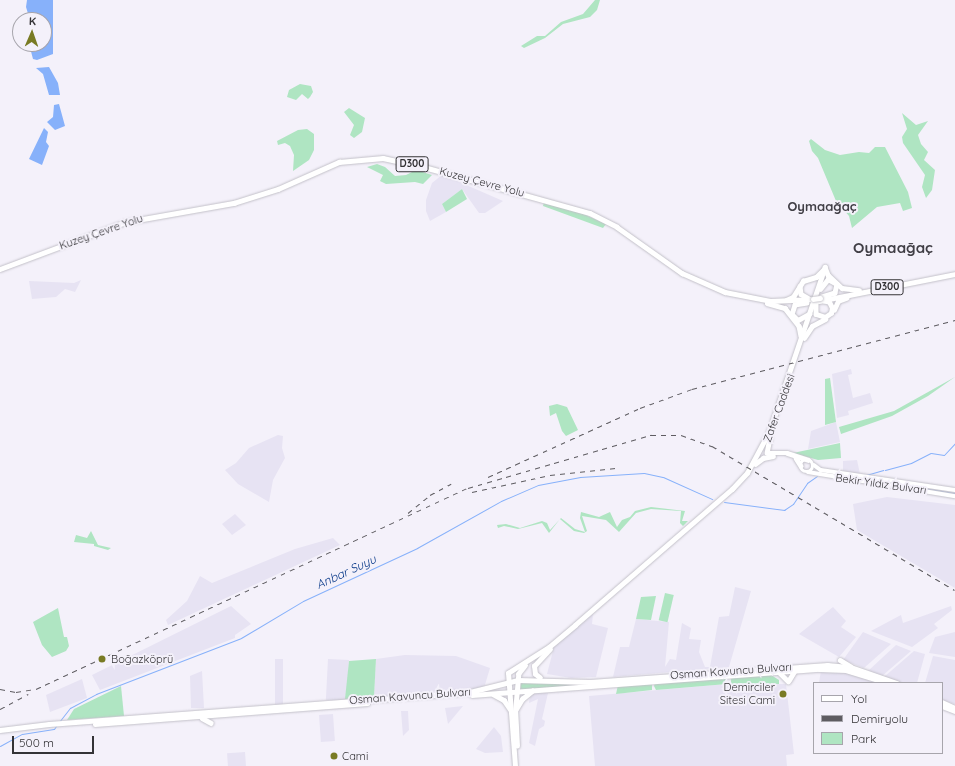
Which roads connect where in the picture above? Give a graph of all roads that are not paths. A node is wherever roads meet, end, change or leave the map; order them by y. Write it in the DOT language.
graph roads {
  1 [pos="825,267"];
  2 [pos="0,270"];
  3 [pos="955,273"];
  4 [pos="820,289"];
  5 [pos="865,291"];
  6 [pos="748,300"];
  7 [pos="761,300"];
  8 [pos="816,300"];
  9 [pos="810,313"];
  10 [pos="802,339"];
  11 [pos="771,435"];
  12 [pos="808,460"];
  13 [pos="755,464"];
  14 [pos="814,465"];
  15 [pos="801,466"];
  16 [pos="808,472"];
  17 [pos="955,490"];
  18 [pos="955,496"];
  19 [pos="719,502"];
  20 [pos="550,649"];
  21 [pos="840,660"];
  22 [pos="851,667"];
  23 [pos="787,669"];
  24 [pos="795,670"];
  25 [pos="776,672"];
  26 [pos="508,676"];
  27 [pos="542,679"];
  28 [pos="518,680"];
  29 [pos="507,681"];
  30 [pos="887,682"];
  31 [pos="894,682"];
  32 [pos="500,684"];
  33 [pos="535,690"];
  34 [pos="518,691"];
  35 [pos="508,692"];
  36 [pos="490,693"];
  37 [pos="943,702"];
  38 [pos="943,706"];
  39 [pos="955,708"];
  40 [pos="955,711"];
  41 [pos="513,712"];
  42 [pos="214,714"];
  43 [pos="201,717"];
  44 [pos="211,723"];
  45 [pos="57,725"];
  46 [pos="0,732"];
  47 [pos="517,766"];
  1 -- 4 [label="highway"];
  1 -- 5 [label="highway"];
  1 -- 7 [label="highway"];
  1 -- 8 [label="highway"];
  2 -- 6 [label="highway, Kuzey Çevre Yolu / D300"];
  2 -- 7 [label="highway, Kuzey Çevre Yolu / D300"];
  3 -- 5 [label="highway, Kuzey Çevre Yolu / D300"];
  4 -- 8 [label="highway"];
  4 -- 8 [label="highway"];
  5 -- 8 [label="highway, Kuzey Çevre Yolu / D300"];
  5 -- 10 [label="highway"];
  6 -- 8 [label="highway, Kuzey Çevre Yolu / D300"];
  6 -- 10 [label="highway"];
  7 -- 8 [label="highway, Kuzey Çevre Yolu / D300"];
  8 -- 9 [label="highway, Zafer Caddesi"];
  8 -- 9 [label="highway"];
  8 -- 10 [label="highway, Zafer Caddesi"];
  9 -- 10 [label="highway, Zafer Caddesi"];
  10 -- 11 [label="highway, Zafer Caddesi"];
  10 -- 19 [label="highway, Zafer Caddesi"];
  11 -- 12 [label="highway"];
  11 -- 13 [label="highway, Zafer Caddesi"];
  12 -- 14 [label="main road, Bekir Yıldız Bulvarı"];
  12 -- 15 [label="main road"];
  13 -- 15 [label="highway"];
  13 -- 19 [label="highway, Zafer Caddesi"];
  14 -- 16 [label="main road"];
  14 -- 17 [label="main road, Bekir Yıldız Bulvarı"];
  15 -- 16 [label="main road"];
  16 -- 18 [label="main road, Bekir Yıldız Bulvarı"];
  19 -- 20 [label="highway"];
  19 -- 26 [label="highway"];
  20 -- 27 [label="highway"];
  20 -- 28 [label="highway"];
  21 -- 22 [label="highway"];
  22 -- 23 [label="highway, Osman Kavuncu Bulvarı"];
  22 -- 31 [label="highway, Osman Kavuncu Bulvarı"];
  23 -- 24 [label="highway, Osman Kavuncu Bulvarı"];
  23 -- 25 [label="highway, Osman Kavuncu Bulvarı"];
  23 -- 27 [label="highway, Osman Kavuncu Bulvarı"];
  24 -- 25 [label="highway"];
  24 -- 30 [label="highway, Osman Kavuncu Bulvarı"];
  25 -- 33 [label="highway, Osman Kavuncu Bulvarı"];
  26 -- 29 [label="highway"];
  26 -- 32 [label="highway"];
  27 -- 28 [label="highway, Osman Kavuncu Bulvarı"];
  28 -- 29 [label="highway, Osman Kavuncu Bulvarı"];
  28 -- 34 [label="highway"];
  29 -- 32 [label="highway, Osman Kavuncu Bulvarı"];
  29 -- 35 [label="highway"];
  32 -- 42 [label="highway, Osman Kavuncu Bulvarı"];
  33 -- 34 [label="highway, Osman Kavuncu Bulvarı"];
  33 -- 41 [label="highway"];
  34 -- 35 [label="highway, Osman Kavuncu Bulvarı"];
  34 -- 41 [label="highway"];
  35 -- 36 [label="highway, Osman Kavuncu Bulvarı"];
  35 -- 41 [label="highway"];
  36 -- 41 [label="highway"];
  36 -- 42 [label="highway, Osman Kavuncu Bulvarı"];
  37 -- 39 [label="highway"];
  38 -- 40 [label="highway"];
  41 -- 47 [label="highway"];
  42 -- 43 [label="highway, Osman Kavuncu Bulvarı"];
  42 -- 45 [label="highway, Osman Kavuncu Bulvarı"];
  43 -- 44 [label="highway"];
  43 -- 45 [label="highway, Osman Kavuncu Bulvarı"];
  45 -- 46 [label="highway"];
}
